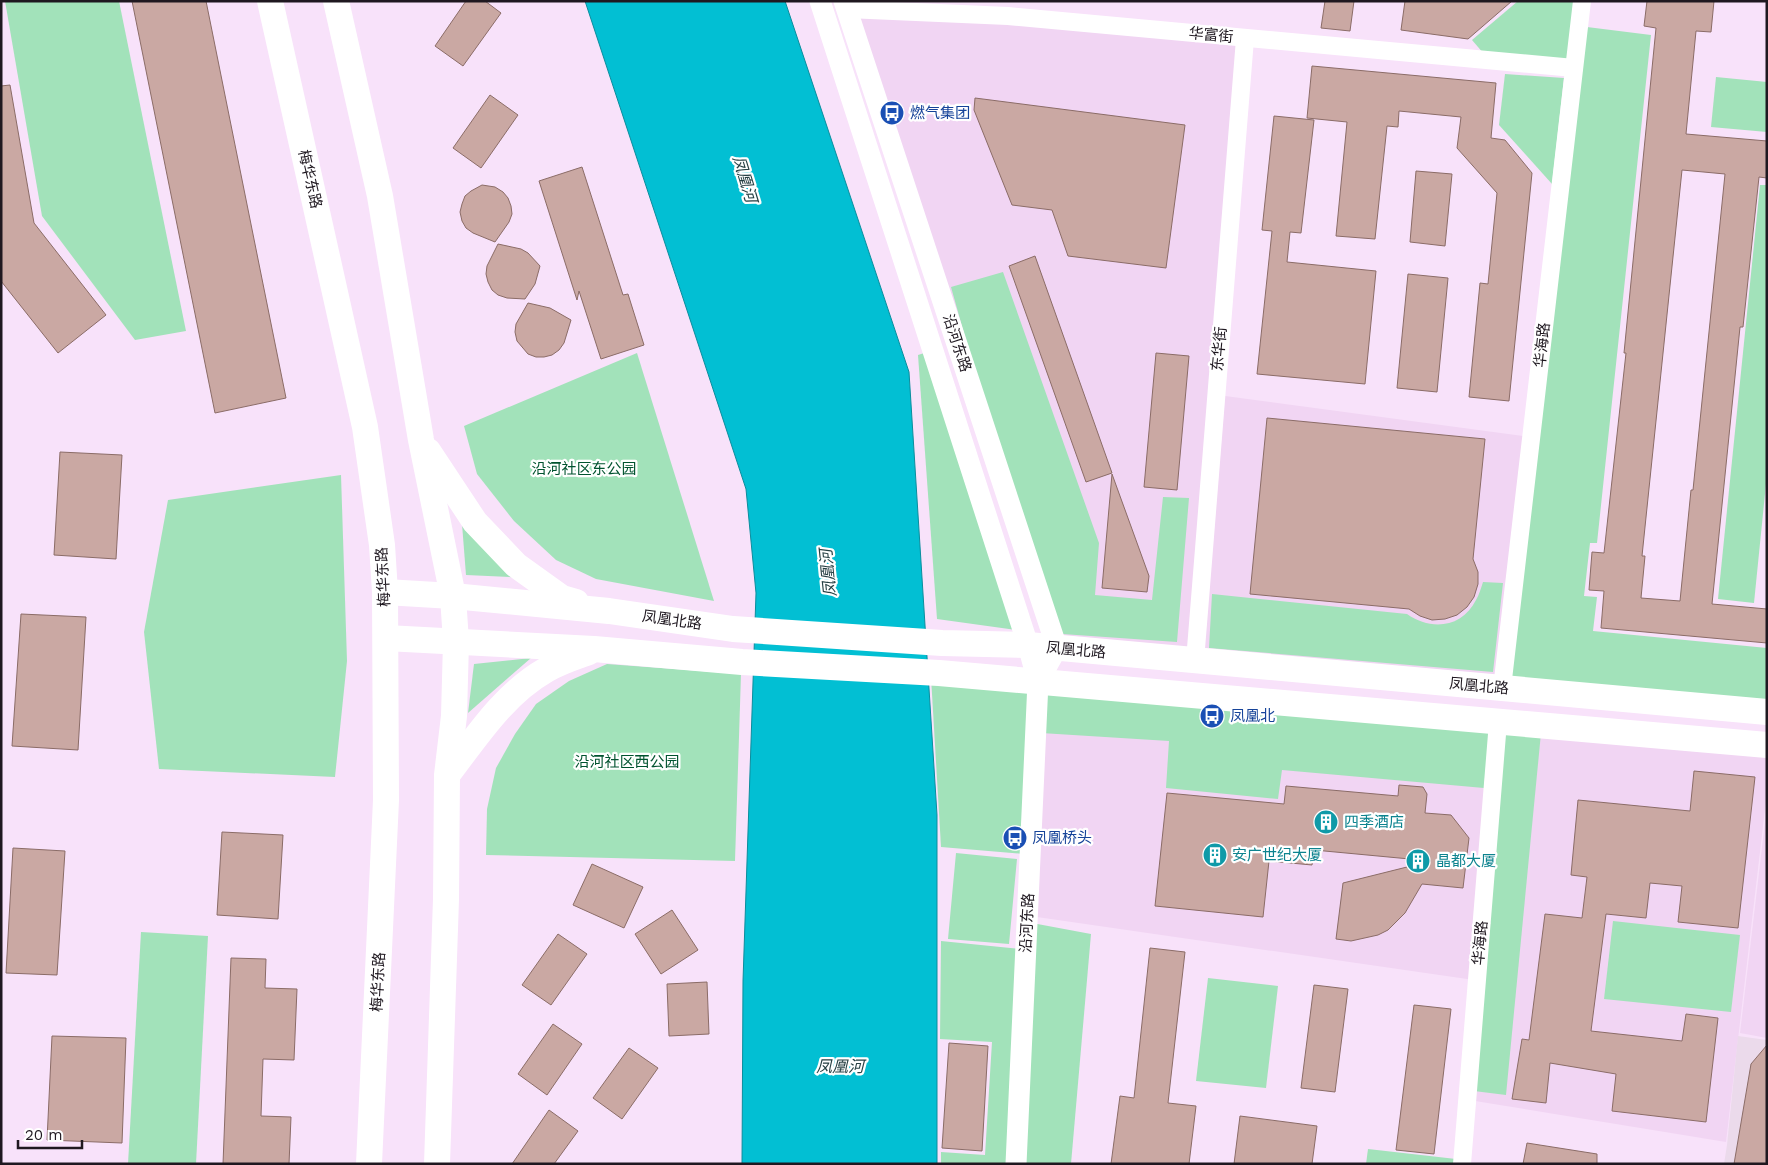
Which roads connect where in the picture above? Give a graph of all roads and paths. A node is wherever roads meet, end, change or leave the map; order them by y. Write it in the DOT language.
graph roads {
  1 [pos="270,1"];
  2 [pos="336,1"];
  3 [pos="820,1"];
  4 [pos="1582,1"];
  5 [pos="845,5"];
  6 [pos="1245,38"];
  7 [pos="1574,68"];
  8 [pos="421,440"];
  9 [pos="385,592"];
  10 [pos="453,596"];
  11 [pos="608,611"];
  12 [pos="386,638"];
  13 [pos="456,642"];
  14 [pos="1028,645"];
  15 [pos="1057,648"];
  16 [pos="594,650"];
  17 [pos="1195,661"];
  18 [pos="1038,682"];
  19 [pos="1502,688"];
  20 [pos="1767,712"];
  21 [pos="1498,722"];
  22 [pos="1767,745"];
  23 [pos="448,774"];
  24 [pos="369,1164"];
  25 [pos="437,1164"];
  26 [pos="1016,1164"];
  27 [pos="1462,1164"];
  1 -- 9 [label="main road, 梅华东路"];
  2 -- 8 [label="main road"];
  3 -- 14 [label="street, 沿河东路"];
  4 -- 7 [label="street, 华海路"];
  5 -- 6 [label="street, 华富街"];
  5 -- 15 [label="street, 沿河东路"];
  6 -- 7 [label="street, 华富街"];
  6 -- 17 [label="street, 东华街"];
  7 -- 19 [label="street, 华海路"];
  8 -- 10 [label="main road"];
  8 -- 11 [label="main road"];
  9 -- 10 [label="main road, 凤凰北路"];
  9 -- 12 [label="main road, 梅华东路"];
  10 -- 11 [label="main road, 凤凰北路"];
  10 -- 13 [label="main road"];
  11 -- 14 [label="main road, 凤凰北路"];
  12 -- 13 [label="main road"];
  12 -- 24 [label="main road, 梅华东路"];
  13 -- 16 [label="main road"];
  13 -- 23 [label="main road"];
  14 -- 15 [label="main road, 凤凰北路"];
  14 -- 18 [label="street, 沿河东路"];
  15 -- 17 [label="main road, 凤凰北路"];
  15 -- 18 [label="street, 沿河东路"];
  16 -- 18 [label="main road"];
  16 -- 23 [label="main road"];
  17 -- 19 [label="main road, 凤凰北路"];
  18 -- 21 [label="main road"];
  18 -- 26 [label="street, 沿河东路"];
  19 -- 20 [label="main road, 凤凰北路"];
  21 -- 22 [label="main road"];
  21 -- 27 [label="street, 华海路"];
  23 -- 25 [label="main road"];
}
